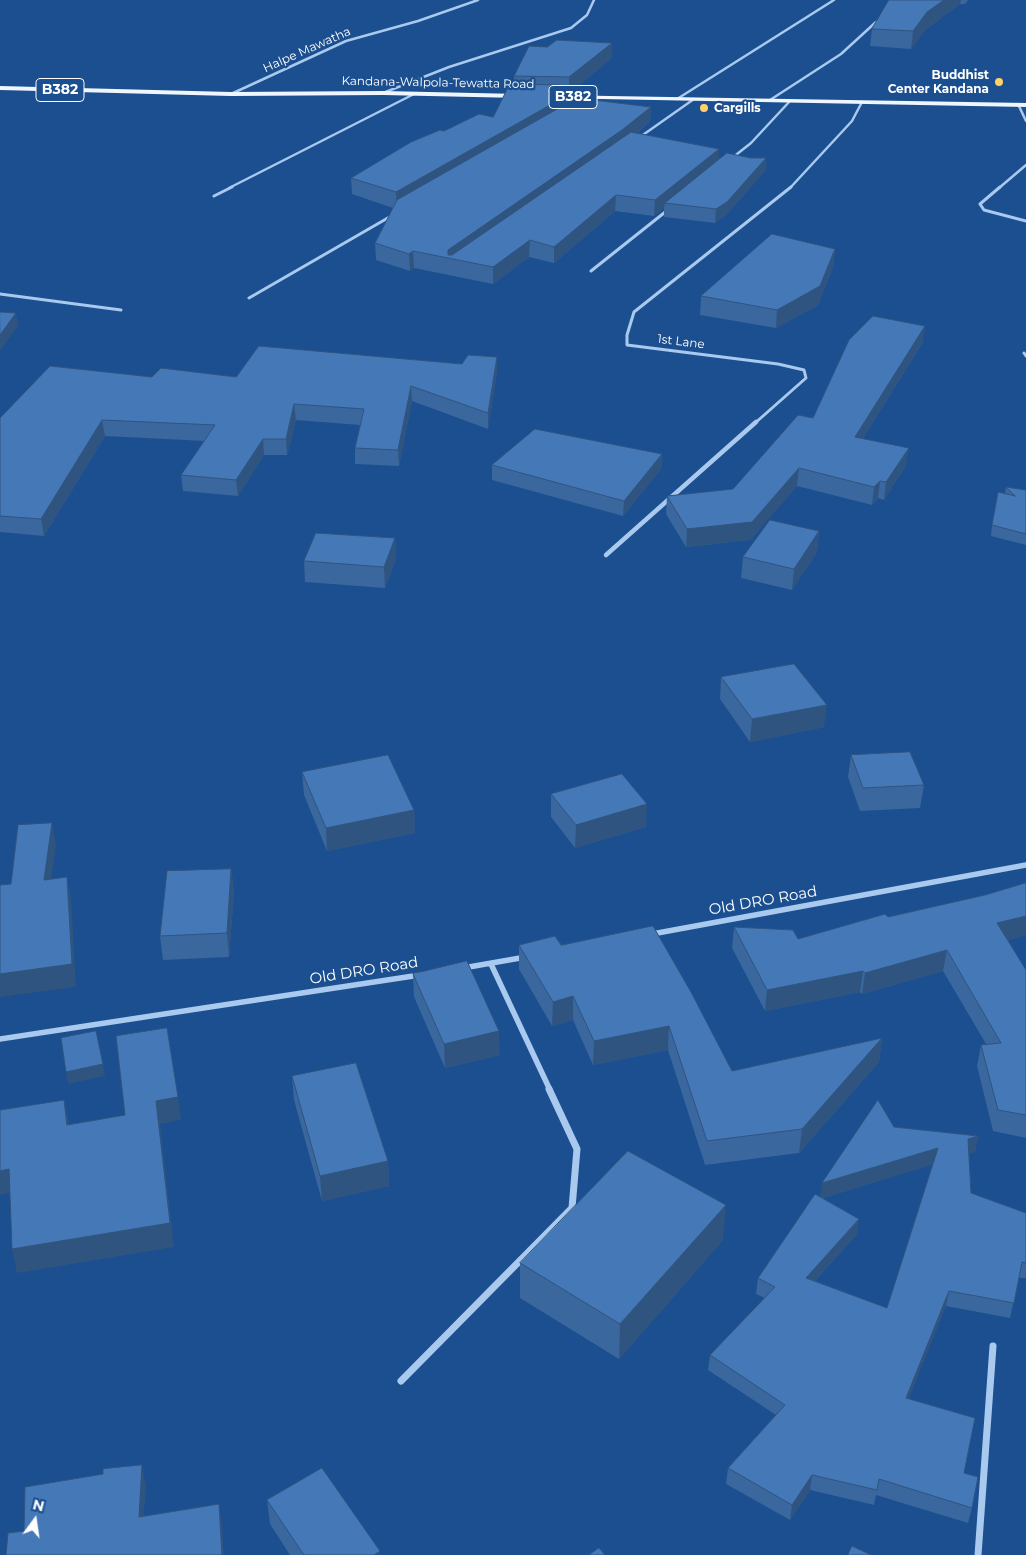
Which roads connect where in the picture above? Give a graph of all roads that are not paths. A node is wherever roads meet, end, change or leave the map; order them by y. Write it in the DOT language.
graph roads {
  1 [pos="478,0"];
  2 [pos="594,0"];
  3 [pos="834,0"];
  4 [pos="876,22"];
  5 [pos="0,88"];
  6 [pos="383,93"];
  7 [pos="231,94"];
  8 [pos="416,94"];
  9 [pos="526,96"];
  10 [pos="546,96"];
  11 [pos="596,98"];
  12 [pos="677,99"];
  13 [pos="694,99"];
  14 [pos="770,100"];
  15 [pos="790,100"];
  16 [pos="588,102"];
  17 [pos="862,102"];
  18 [pos="1022,105"];
  19 [pos="1026,121"];
  20 [pos="637,139"];
  21 [pos="728,162"];
  22 [pos="1026,165"];
  23 [pos="214,196"];
  24 [pos="675,204"];
  25 [pos="401,210"];
  26 [pos="1026,221"];
  27 [pos="591,271"];
  28 [pos="0,294"];
  29 [pos="249,298"];
  30 [pos="121,310"];
  31 [pos="606,555"];
  32 [pos="1026,865"];
  33 [pos="646,935"];
  34 [pos="530,956"];
  35 [pos="491,964"];
  36 [pos="452,970"];
  37 [pos="432,973"];
  38 [pos="0,1039"];
  39 [pos="993,1346"];
  40 [pos="400,1381"];
  41 [pos="978,1555"];
  1 -- 7 [label="street, Halpe Mawatha"];
  2 -- 6 [label="street"];
  3 -- 12 [label="street"];
  4 -- 14 [label="street"];
  5 -- 7 [label="main road, Kandana-Walpola-Tewatta Road / B382"];
  6 -- 7 [label="main road, Kandana-Walpola-Tewatta Road / B382"];
  6 -- 8 [label="main road, Kandana-Walpola-Tewatta Road / B382"];
  8 -- 9 [label="main road, Kandana-Walpola-Tewatta Road / B382"];
  8 -- 23 [label="street"];
  10 -- 11 [label="main road, Kandana-Walpola-Tewatta Road / B382"];
  11 -- 12 [label="main road, Kandana-Walpola-Tewatta Road / B382"];
  11 -- 16 [label="street"];
  12 -- 13 [label="main road, Kandana-Walpola-Tewatta Road / B382"];
  13 -- 14 [label="main road, Kandana-Walpola-Tewatta Road / B382"];
  13 -- 20 [label="street"];
  14 -- 15 [label="main road, Kandana-Walpola-Tewatta Road / B382"];
  15 -- 17 [label="main road, Kandana-Walpola-Tewatta Road / B382"];
  15 -- 21 [label="street"];
  17 -- 18 [label="main road, Kandana-Walpola-Tewatta Road / B382"];
  17 -- 31 [label="street, 1st Lane"];
  18 -- 19 [label="street"];
  22 -- 26 [label="street"];
  24 -- 27 [label="street"];
  25 -- 29 [label="street"];
  28 -- 30 [label="street"];
  32 -- 33 [label="street, Old DRO Road"];
  34 -- 35 [label="street"];
  35 -- 36 [label="street"];
  35 -- 40 [label="street"];
  37 -- 38 [label="street, Old DRO Road"];
  39 -- 41 [label="street"];
}
